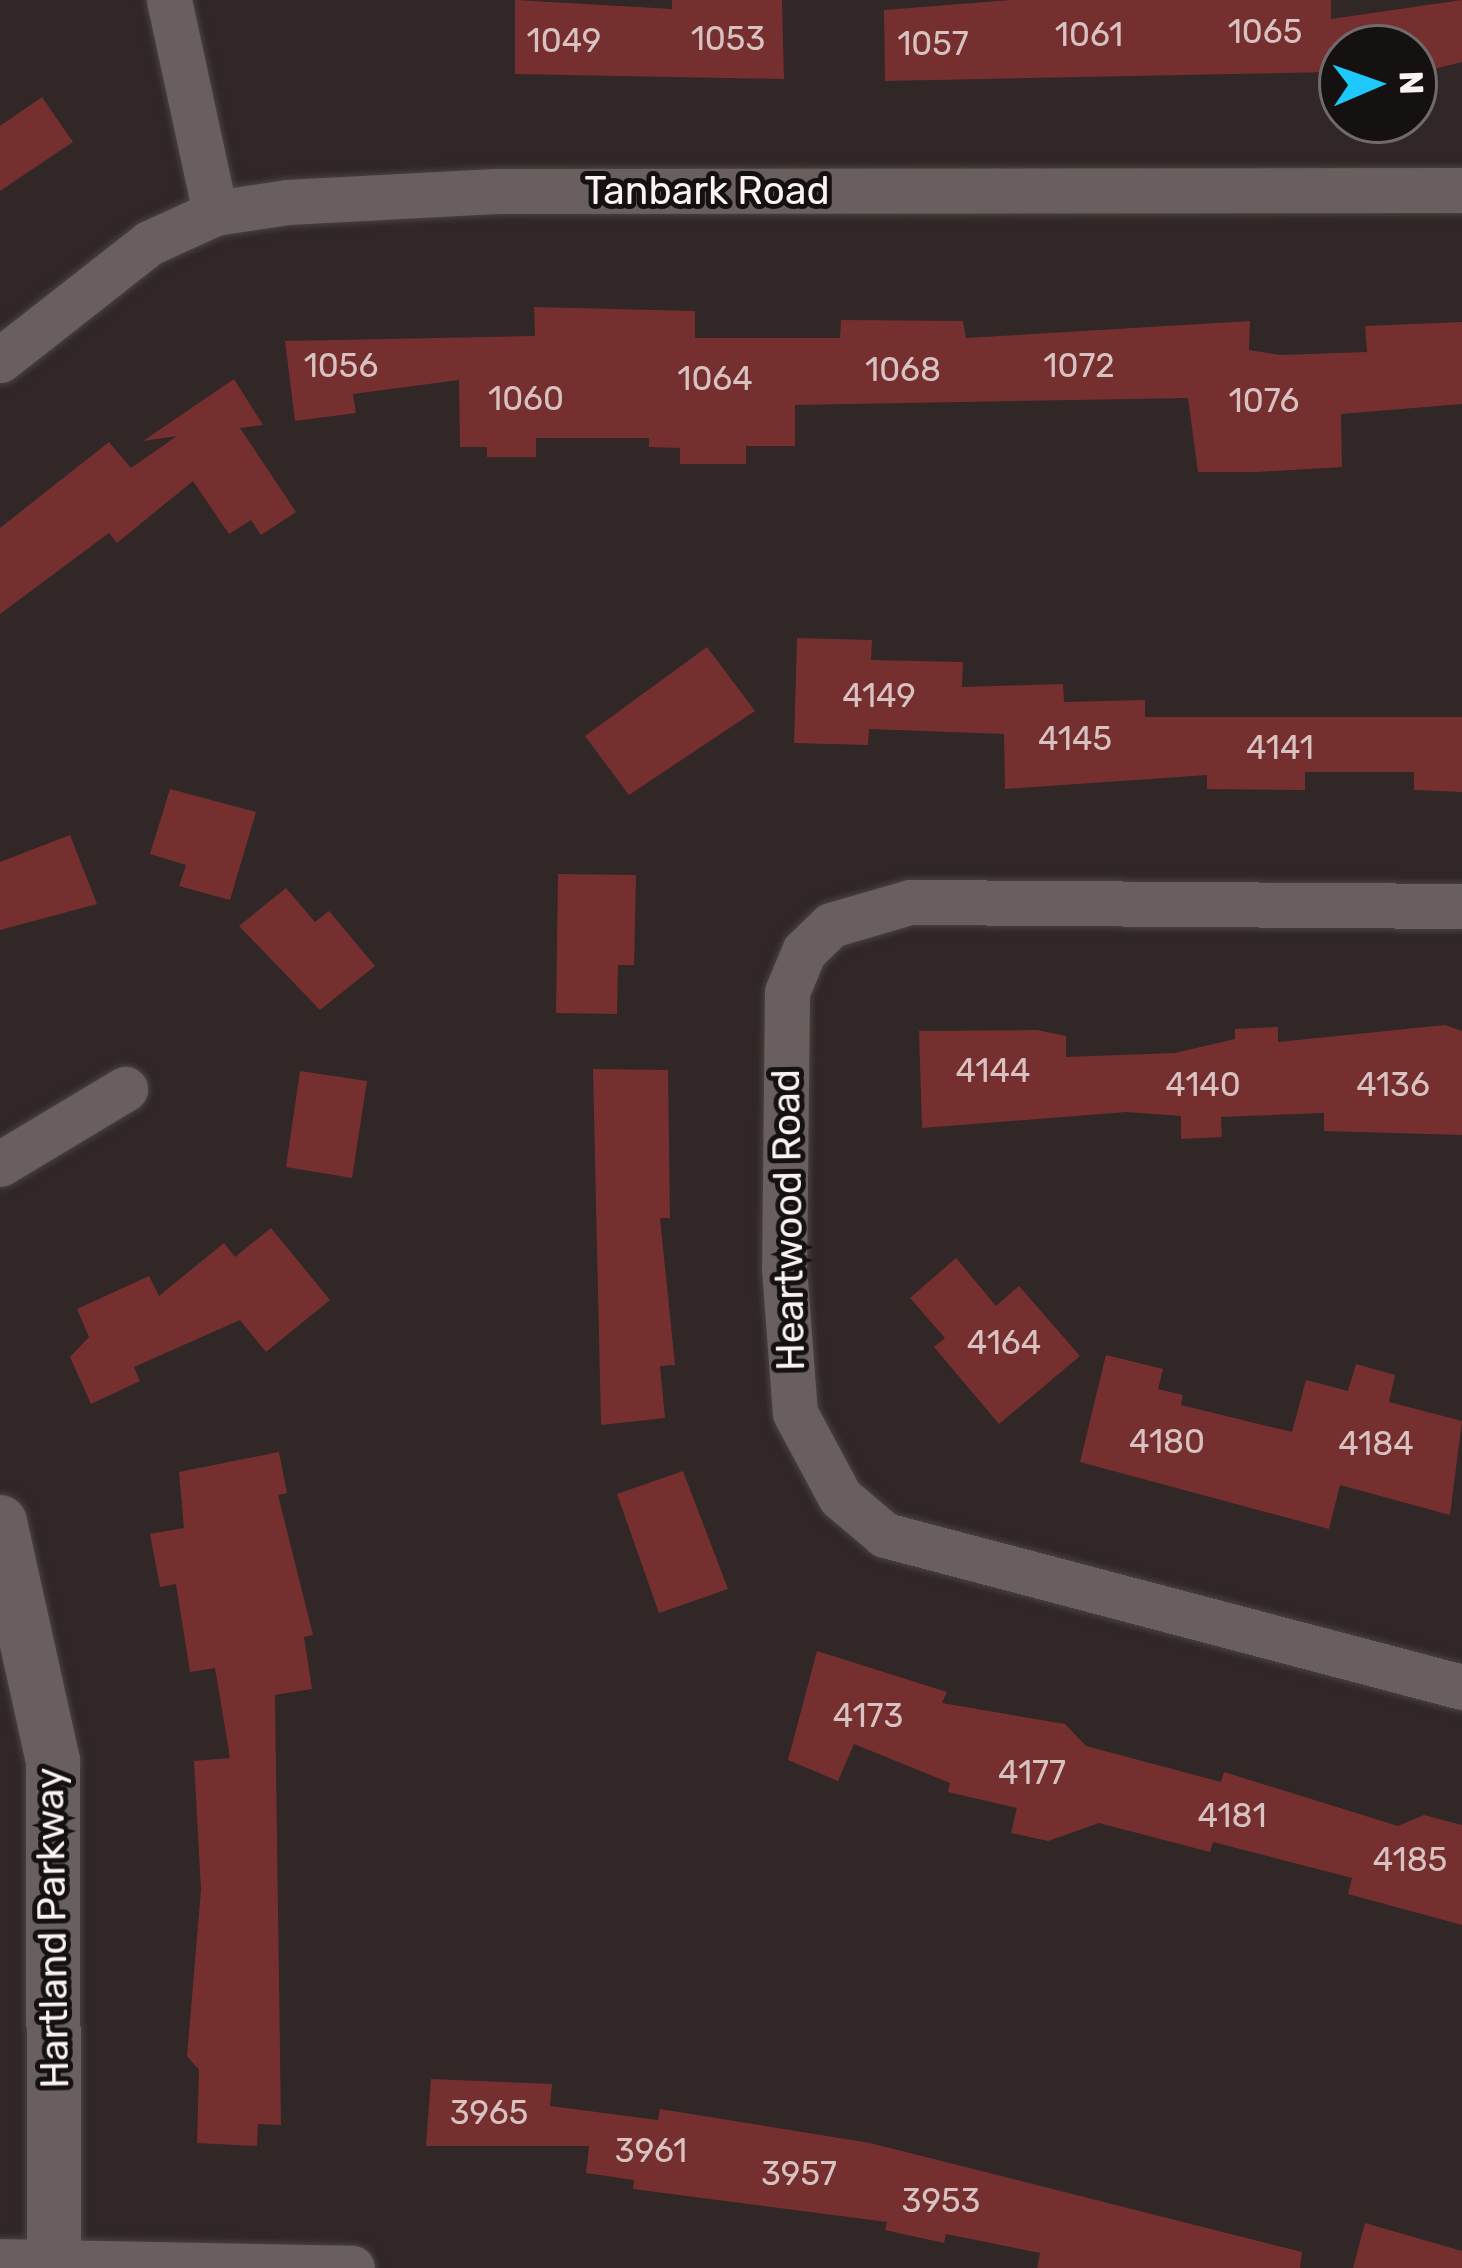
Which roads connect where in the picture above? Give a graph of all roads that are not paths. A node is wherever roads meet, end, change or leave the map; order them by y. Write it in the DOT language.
graph roads {
  1 [pos="169,0"];
  2 [pos="1462,190"];
  3 [pos="214,213"];
  4 [pos="0,360"];
  5 [pos="1462,906"];
  6 [pos="125,1089"];
  7 [pos="0,1164"];
  8 [pos="0,1522"];
  9 [pos="1462,1687"];
  10 [pos="0,2260"];
  11 [pos="54,2265"];
  12 [pos="352,2268"];
  1 -- 3 [label="street"];
  2 -- 3 [label="street, Tanbark Road"];
  3 -- 4 [label="street, Tanbark Road"];
  5 -- 9 [label="street, Heartwood Road"];
  6 -- 7 [label="street"];
  8 -- 11 [label="street, Hartland Parkway"];
  10 -- 11 [label="street"];
  11 -- 12 [label="street"];
}
